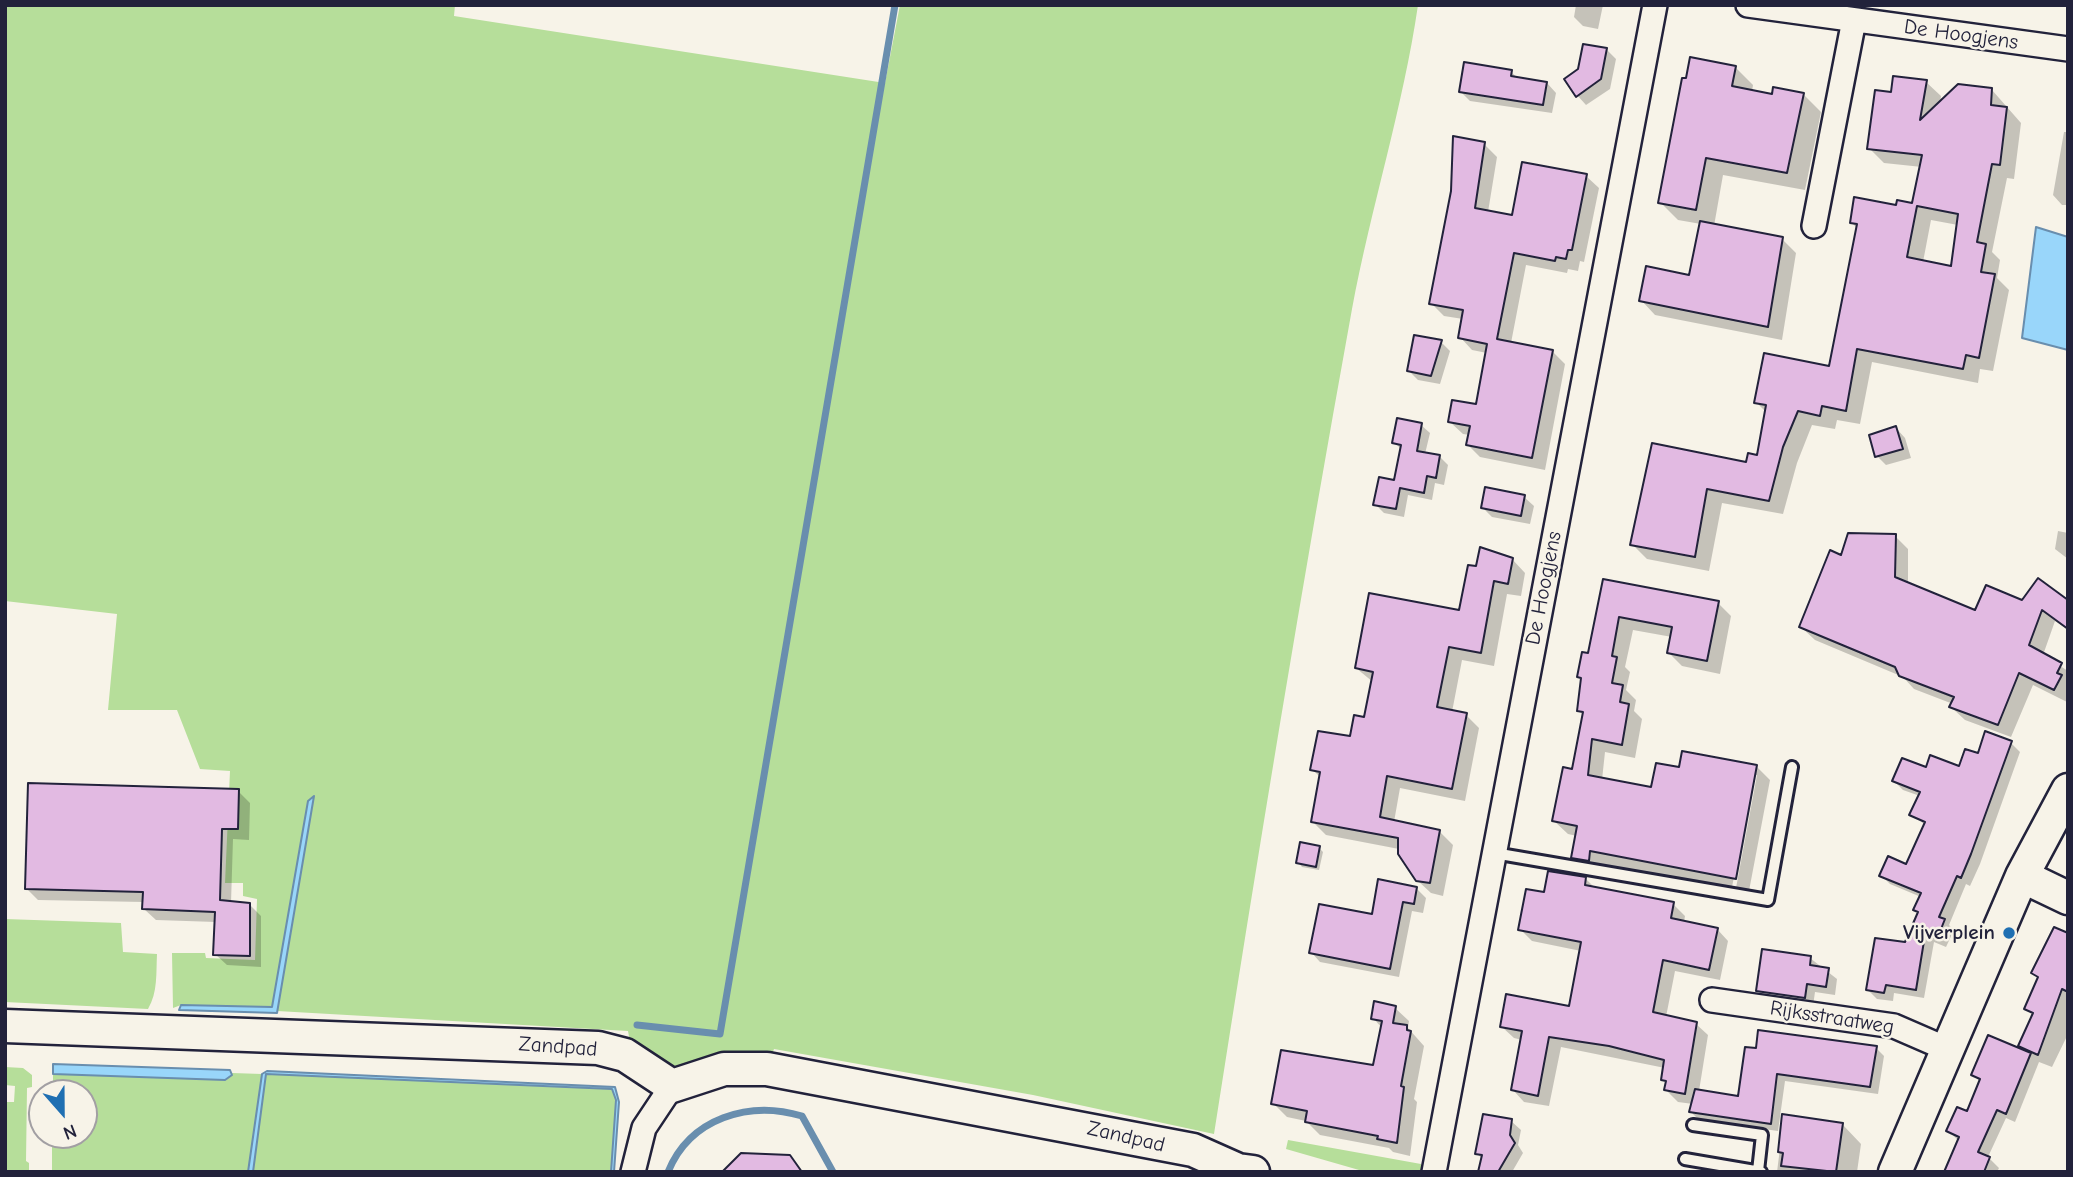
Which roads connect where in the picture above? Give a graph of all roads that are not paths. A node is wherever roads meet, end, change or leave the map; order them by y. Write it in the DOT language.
graph roads {
  1 [pos="1655,5"];
  2 [pos="1748,5"];
  3 [pos="1854,20"];
  4 [pos="2068,49"];
  5 [pos="1814,226"];
  6 [pos="1792,767"];
  7 [pos="2068,790"];
  8 [pos="1494,853"];
  9 [pos="2022,876"];
  10 [pos="2068,898"];
  11 [pos="1712,1000"];
  12 [pos="5,1026"];
  13 [pos="1947,1049"];
  14 [pos="672,1086"];
  15 [pos="1693,1125"];
  16 [pos="1685,1159"];
  17 [pos="1759,1171"];
  18 [pos="633,1172"];
  19 [pos="1253,1172"];
  20 [pos="1434,1172"];
  21 [pos="1895,1172"];
  1 -- 8 [label="street, De Hoogjens"];
  2 -- 3 [label="street, De Hoogjens"];
  3 -- 4 [label="street, De Hoogjens"];
  3 -- 5 [label="street"];
  6 -- 8 [label="lane"];
  7 -- 9 [label="street"];
  8 -- 20 [label="street, De Hoogjens"];
  9 -- 10 [label="street"];
  9 -- 13 [label="street"];
  11 -- 13 [label="street, Rijksstraatweg"];
  12 -- 14 [label="street, Zandpad"];
  13 -- 21 [label="street"];
  14 -- 18 [label="street"];
  14 -- 19 [label="street, Zandpad"];
  15 -- 17 [label="lane"];
  16 -- 17 [label="lane"];
}
